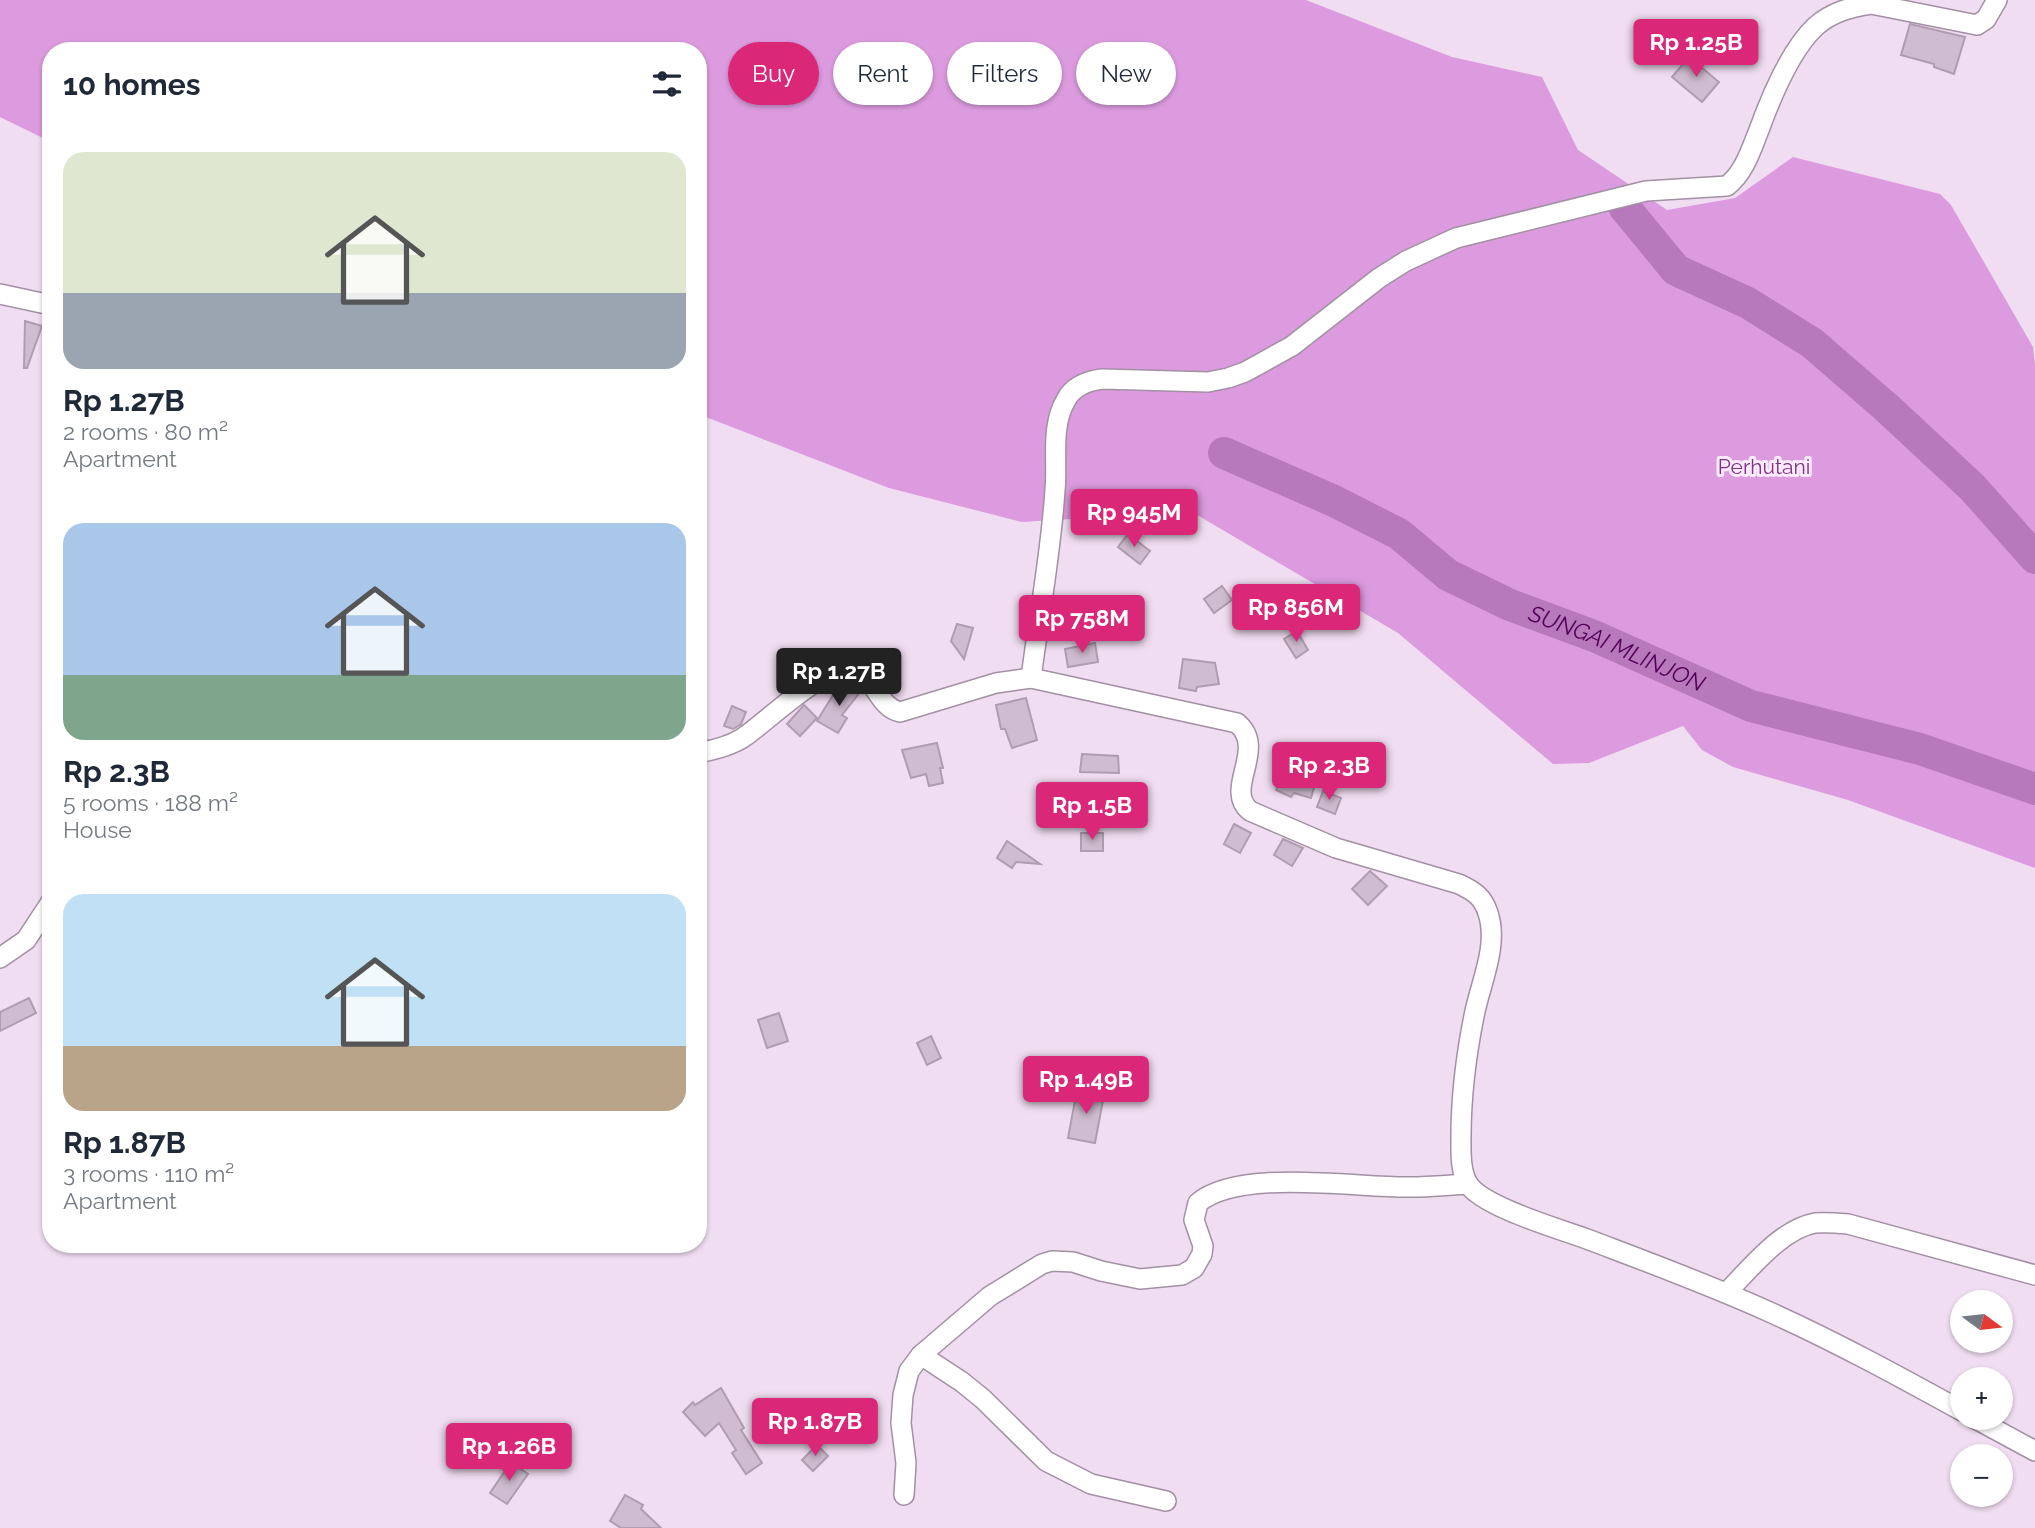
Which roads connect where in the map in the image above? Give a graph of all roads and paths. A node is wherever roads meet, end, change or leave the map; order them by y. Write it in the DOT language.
graph roads {
  1 [pos="1997,0"];
  2 [pos="0,294"];
  3 [pos="42,303"];
  4 [pos="1031,678"];
  5 [pos="707,751"];
  6 [pos="42,916"];
  7 [pos="0,958"];
  8 [pos="1468,1184"];
  9 [pos="2035,1275"];
  10 [pos="1726,1293"];
  11 [pos="921,1355"];
  12 [pos="1950,1404"];
  13 [pos="1996,1430"];
  14 [pos="2035,1451"];
  15 [pos="904,1495"];
  16 [pos="1166,1501"];
  1 -- 4 [label="street"];
  2 -- 3 [label="street"];
  4 -- 5 [label="street"];
  4 -- 8 [label="street"];
  6 -- 7 [label="street"];
  8 -- 10 [label="street"];
  8 -- 11 [label="street"];
  9 -- 10 [label="street"];
  10 -- 12 [label="street"];
  11 -- 15 [label="street"];
  11 -- 16 [label="street"];
  13 -- 14 [label="street"];
}
